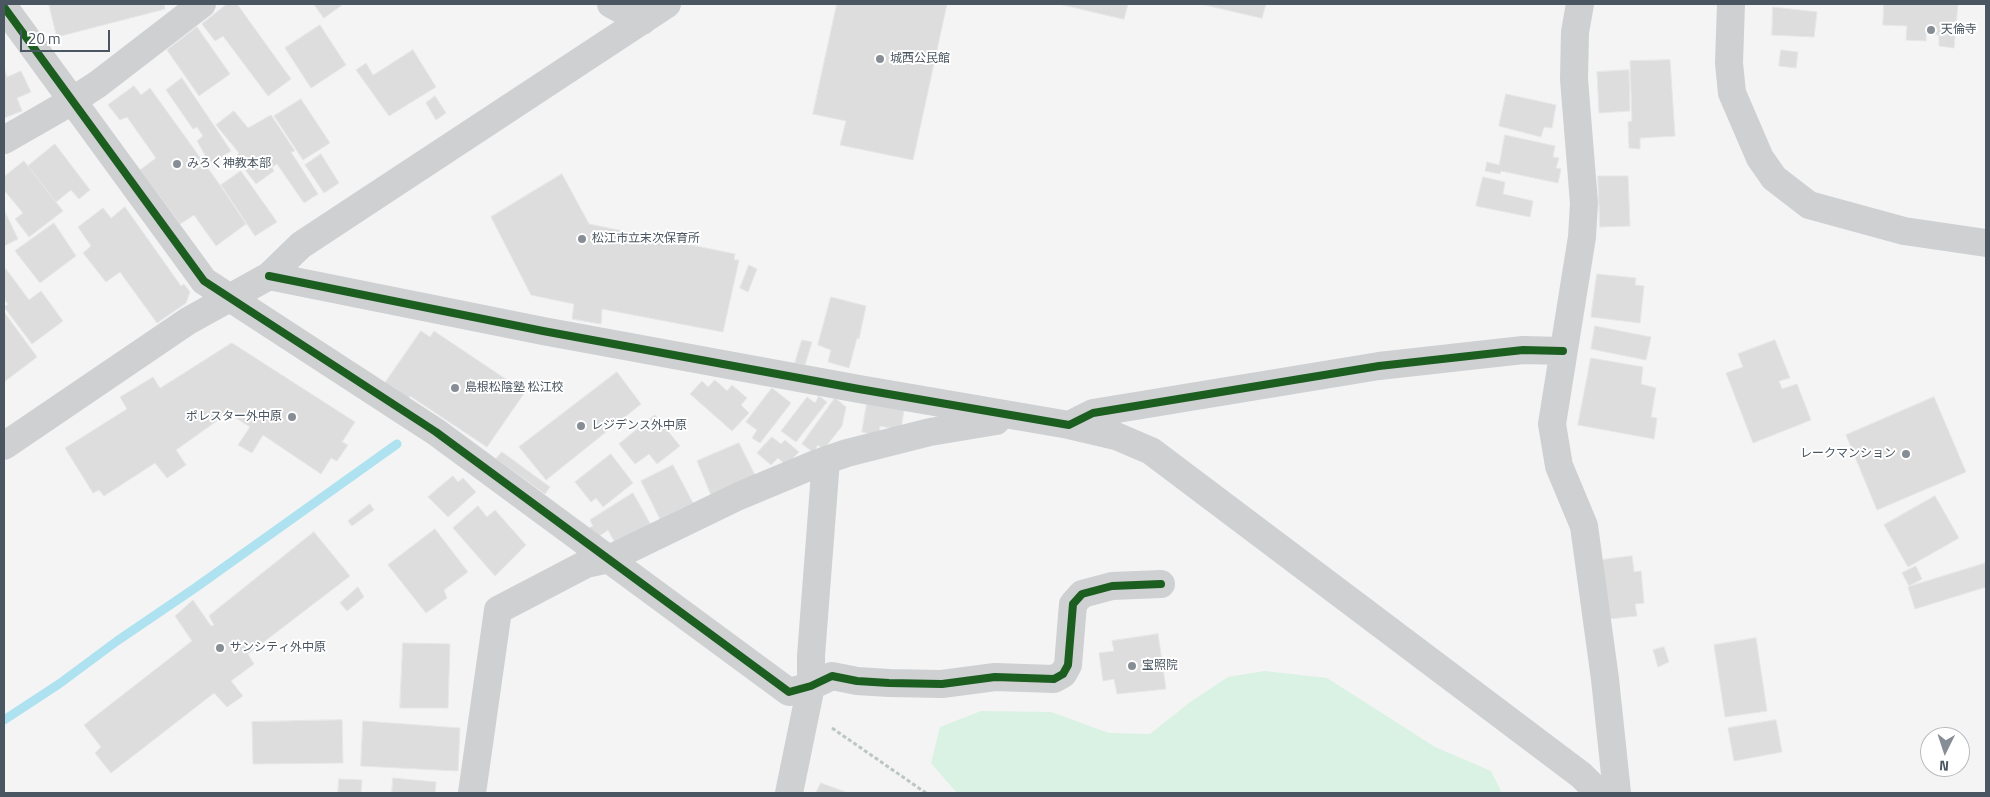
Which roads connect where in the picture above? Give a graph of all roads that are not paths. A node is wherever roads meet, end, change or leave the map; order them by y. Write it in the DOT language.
graph roads {
  1 [pos="202,4"];
  2 [pos="611,4"];
  3 [pos="667,4"];
  4 [pos="1580,4"];
  5 [pos="1731,4"];
  6 [pos="4,7"];
  7 [pos="639,10"];
  8 [pos="72,101"];
  9 [pos="4,140"];
  10 [pos="1986,244"];
  11 [pos="269,276"];
  12 [pos="231,298"];
  13 [pos="1563,351"];
  14 [pos="1020,417"];
  15 [pos="1069,425"];
  16 [pos="4,446"];
  17 [pos="826,460"];
  18 [pos="609,559"];
  19 [pos="1161,584"];
  20 [pos="811,686"];
  21 [pos="472,793"];
  22 [pos="789,793"];
  23 [pos="1600,793"];
  24 [pos="1617,793"];
  1 -- 8 [label="street"];
  2 -- 7 [label="street"];
  3 -- 7 [label="street"];
  4 -- 13 [label="street"];
  5 -- 10 [label="street"];
  6 -- 8 [label="street"];
  7 -- 11 [label="street"];
  8 -- 9 [label="street"];
  8 -- 12 [label="street"];
  11 -- 12 [label="street"];
  11 -- 14 [label="street"];
  12 -- 16 [label="street"];
  12 -- 18 [label="street"];
  13 -- 15 [label="street"];
  13 -- 24 [label="street"];
  14 -- 15 [label="street"];
  14 -- 17 [label="street"];
  15 -- 23 [label="street"];
  17 -- 18 [label="street"];
  17 -- 20 [label="street"];
  18 -- 20 [label="street"];
  18 -- 21 [label="street"];
  19 -- 20 [label="street"];
  20 -- 22 [label="street"];
}
